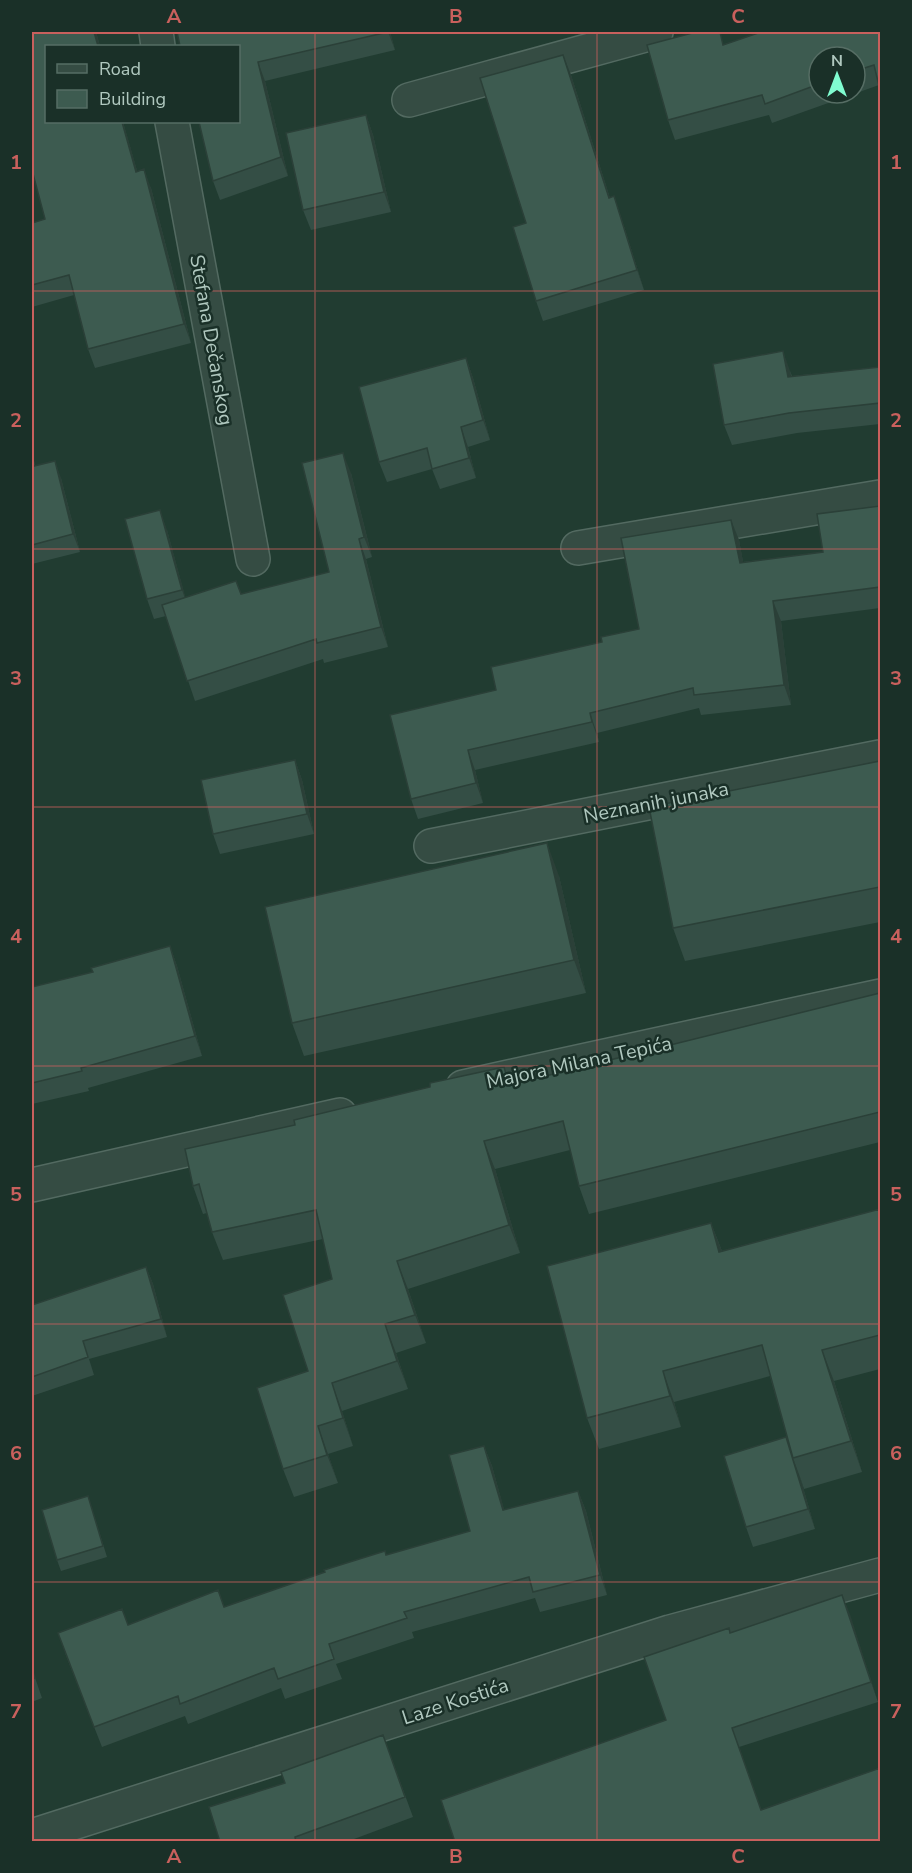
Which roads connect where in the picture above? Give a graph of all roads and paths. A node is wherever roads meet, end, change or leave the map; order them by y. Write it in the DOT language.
graph roads {
  1 [pos="656,32"];
  2 [pos="409,100"];
  3 [pos="172,123"];
  4 [pos="880,497"];
  5 [pos="578,548"];
  6 [pos="253,559"];
  7 [pos="880,757"];
  8 [pos="431,846"];
  9 [pos="880,996"];
  10 [pos="433,1094"];
  11 [pos="364,1109"];
  12 [pos="32,1185"];
  13 [pos="880,1575"];
  14 [pos="32,1836"];
  1 -- 2 [label="street"];
  3 -- 6 [label="street, Stefana Dečanskog"];
  4 -- 5 [label="street"];
  7 -- 8 [label="street, Neznanih junaka"];
  9 -- 10 [label="street, Majora Milana Tepića"];
  11 -- 12 [label="street"];
  13 -- 14 [label="street, Laze Kostića"];
}
